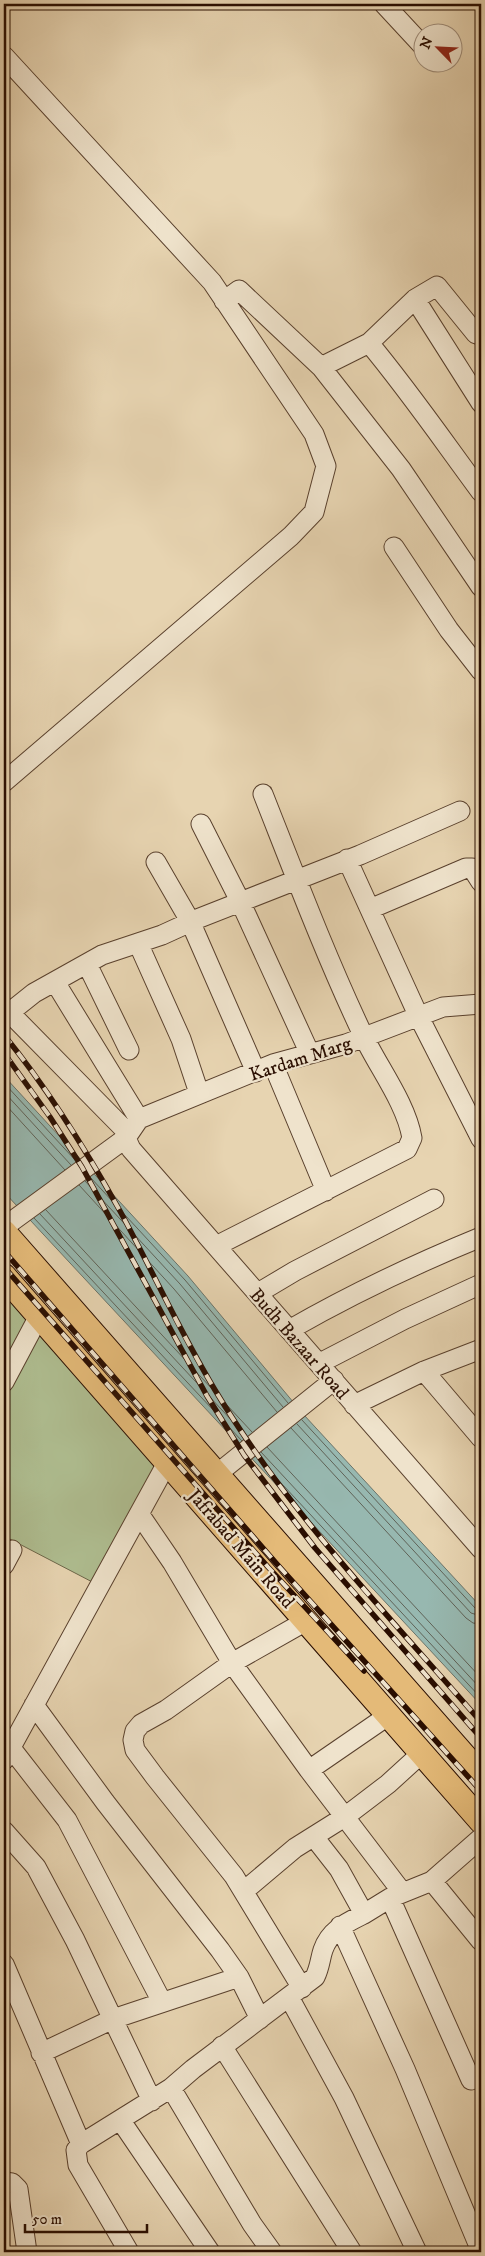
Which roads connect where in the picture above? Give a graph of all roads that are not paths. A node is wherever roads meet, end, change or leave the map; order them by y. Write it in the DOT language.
graph roads {
  1 [pos="384,4"];
  2 [pos="412,34"];
  3 [pos="4,56"];
  4 [pos="415,299"];
  5 [pos="224,300"];
  6 [pos="479,331"];
  7 [pos="369,343"];
  8 [pos="321,367"];
  9 [pos="481,403"];
  10 [pos="481,492"];
  11 [pos="394,547"];
  12 [pos="481,587"];
  13 [pos="481,671"];
  14 [pos="4,782"];
  15 [pos="263,794"];
  16 [pos="460,811"];
  17 [pos="201,824"];
  18 [pos="347,859"];
  19 [pos="156,862"];
  20 [pos="296,879"];
  21 [pos="481,882"];
  22 [pos="240,901"];
  23 [pos="370,909"];
  24 [pos="190,922"];
  25 [pos="138,943"];
  26 [pos="87,964"];
  27 [pos="55,982"];
  28 [pos="481,1004"];
  29 [pos="6,1010"];
  30 [pos="418,1015"];
  31 [pos="364,1037"];
  32 [pos="129,1050"];
  33 [pos="310,1054"];
  34 [pos="264,1068"];
  35 [pos="199,1093"];
  36 [pos="131,1130"];
  37 [pos="481,1138"];
  38 [pos="326,1191"];
  39 [pos="434,1199"];
  40 [pos="4,1227"];
  41 [pos="4,1232"];
  42 [pos="481,1237"];
  43 [pos="216,1246"];
  44 [pos="4,1276"];
  45 [pos="481,1284"];
  46 [pos="258,1293"];
  47 [pos="39,1316"];
  48 [pos="289,1330"];
  49 [pos="481,1349"];
  50 [pos="320,1363"];
  51 [pos="424,1371"];
  52 [pos="334,1380"];
  53 [pos="4,1382"];
  54 [pos="354,1406"];
  55 [pos="481,1438"];
  56 [pos="167,1463"];
  57 [pos="217,1474"];
  58 [pos="140,1515"];
  59 [pos="481,1550"];
  60 [pos="306,1621"];
  61 [pos="232,1663"];
  62 [pos="34,1706"];
  63 [pos="388,1715"];
  64 [pos="9,1742"];
  65 [pos="422,1753"];
  66 [pos="309,1770"];
  67 [pos="481,1775"];
  68 [pos="346,1816"];
  69 [pos="481,1821"];
  70 [pos="4,1831"];
  71 [pos="314,1837"];
  72 [pos="481,1838"];
  73 [pos="432,1881"];
  74 [pos="244,1891"];
  75 [pos="396,1895"];
  76 [pos="364,1914"];
  77 [pos="340,1926"];
  78 [pos="481,1941"];
  79 [pos="4,1964"];
  80 [pos="239,1977"];
  81 [pos="295,1992"];
  82 [pos="162,2002"];
  83 [pos="113,2019"];
  84 [pos="260,2019"];
  85 [pos="222,2046"];
  86 [pos="41,2053"];
  87 [pos="471,2080"];
  88 [pos="171,2088"];
  89 [pos="152,2101"];
  90 [pos="121,2121"];
  91 [pos="81,2144"];
  92 [pos="4,2182"];
  93 [pos="481,2251"];
  94 [pos="27,2252"];
  95 [pos="130,2252"];
  96 [pos="210,2252"];
  97 [pos="272,2252"];
  98 [pos="352,2252"];
  99 [pos="417,2252"];
  1 -- 2 [label="street"];
  3 -- 5 [label="street"];
  4 -- 6 [label="street"];
  4 -- 7 [label="street"];
  4 -- 9 [label="street"];
  5 -- 8 [label="street"];
  5 -- 14 [label="street"];
  7 -- 8 [label="street"];
  7 -- 10 [label="street"];
  8 -- 12 [label="street"];
  11 -- 13 [label="street"];
  15 -- 20 [label="street"];
  16 -- 18 [label="street"];
  17 -- 22 [label="street"];
  18 -- 20 [label="street"];
  18 -- 23 [label="street"];
  19 -- 24 [label="street"];
  20 -- 22 [label="street"];
  20 -- 31 [label="street"];
  21 -- 23 [label="street"];
  22 -- 24 [label="street"];
  22 -- 33 [label="street"];
  23 -- 30 [label="street"];
  24 -- 25 [label="street"];
  24 -- 34 [label="street"];
  25 -- 26 [label="street"];
  25 -- 35 [label="street"];
  26 -- 27 [label="street"];
  26 -- 32 [label="street"];
  27 -- 29 [label="street"];
  27 -- 36 [label="street"];
  28 -- 30 [label="street, Kardam Marg"];
  29 -- 36 [label="street"];
  30 -- 31 [label="street, Kardam Marg"];
  30 -- 37 [label="street"];
  31 -- 33 [label="street, Kardam Marg"];
  31 -- 38 [label="street"];
  33 -- 34 [label="street, Kardam Marg"];
  34 -- 35 [label="street, Kardam Marg"];
  34 -- 38 [label="street"];
  35 -- 36 [label="street, Kardam Marg"];
  36 -- 40 [label="street, Kardam Marg"];
  36 -- 43 [label="street, Budh Bazaar Road"];
  38 -- 43 [label="street"];
  39 -- 46 [label="street"];
  41 -- 57 [label="main road, Jafrabad Main Road"];
  42 -- 48 [label="street"];
  43 -- 46 [label="street, Budh Bazaar Road"];
  44 -- 47 [label="main road, Jafrabad Main Road"];
  45 -- 50 [label="street"];
  46 -- 48 [label="street, Budh Bazaar Road"];
  47 -- 53 [label="street"];
  47 -- 56 [label="main road, Jafrabad Main Road"];
  48 -- 50 [label="street, Budh Bazaar Road"];
  49 -- 51 [label="street"];
  50 -- 52 [label="street, Budh Bazaar Road"];
  51 -- 54 [label="street"];
  51 -- 55 [label="street"];
  52 -- 54 [label="street, Budh Bazaar Road"];
  52 -- 57 [label="street"];
  54 -- 59 [label="street, Budh Bazaar Road"];
  56 -- 58 [label="street"];
  56 -- 60 [label="main road, Jafrabad Main Road"];
  57 -- 67 [label="main road, Jafrabad Main Road"];
  58 -- 61 [label="street"];
  58 -- 62 [label="street"];
  60 -- 61 [label="street"];
  60 -- 63 [label="main road, Jafrabad Main Road"];
  61 -- 66 [label="street"];
  61 -- 74 [label="street"];
  62 -- 64 [label="street"];
  62 -- 80 [label="street"];
  63 -- 65 [label="main road, Jafrabad Main Road"];
  63 -- 66 [label="street"];
  64 -- 82 [label="street"];
  65 -- 68 [label="street"];
  65 -- 69 [label="main road, Jafrabad Main Road"];
  66 -- 68 [label="street"];
  68 -- 71 [label="street"];
  68 -- 75 [label="street"];
  70 -- 83 [label="street"];
  71 -- 74 [label="street"];
  71 -- 76 [label="street"];
  72 -- 73 [label="street"];
  73 -- 75 [label="street"];
  73 -- 78 [label="street"];
  74 -- 81 [label="street"];
  75 -- 76 [label="street"];
  75 -- 87 [label="street"];
  76 -- 77 [label="street"];
  77 -- 81 [label="street"];
  77 -- 93 [label="street"];
  79 -- 86 [label="street"];
  80 -- 82 [label="street"];
  80 -- 84 [label="street"];
  81 -- 84 [label="street"];
  81 -- 99 [label="street"];
  82 -- 83 [label="street"];
  83 -- 86 [label="street"];
  83 -- 89 [label="street"];
  84 -- 85 [label="street"];
  85 -- 88 [label="street"];
  85 -- 98 [label="street"];
  86 -- 91 [label="street"];
  88 -- 89 [label="street"];
  88 -- 97 [label="street"];
  89 -- 90 [label="street"];
  90 -- 91 [label="street"];
  90 -- 96 [label="street"];
  91 -- 95 [label="street"];
  92 -- 94 [label="street"];
}
